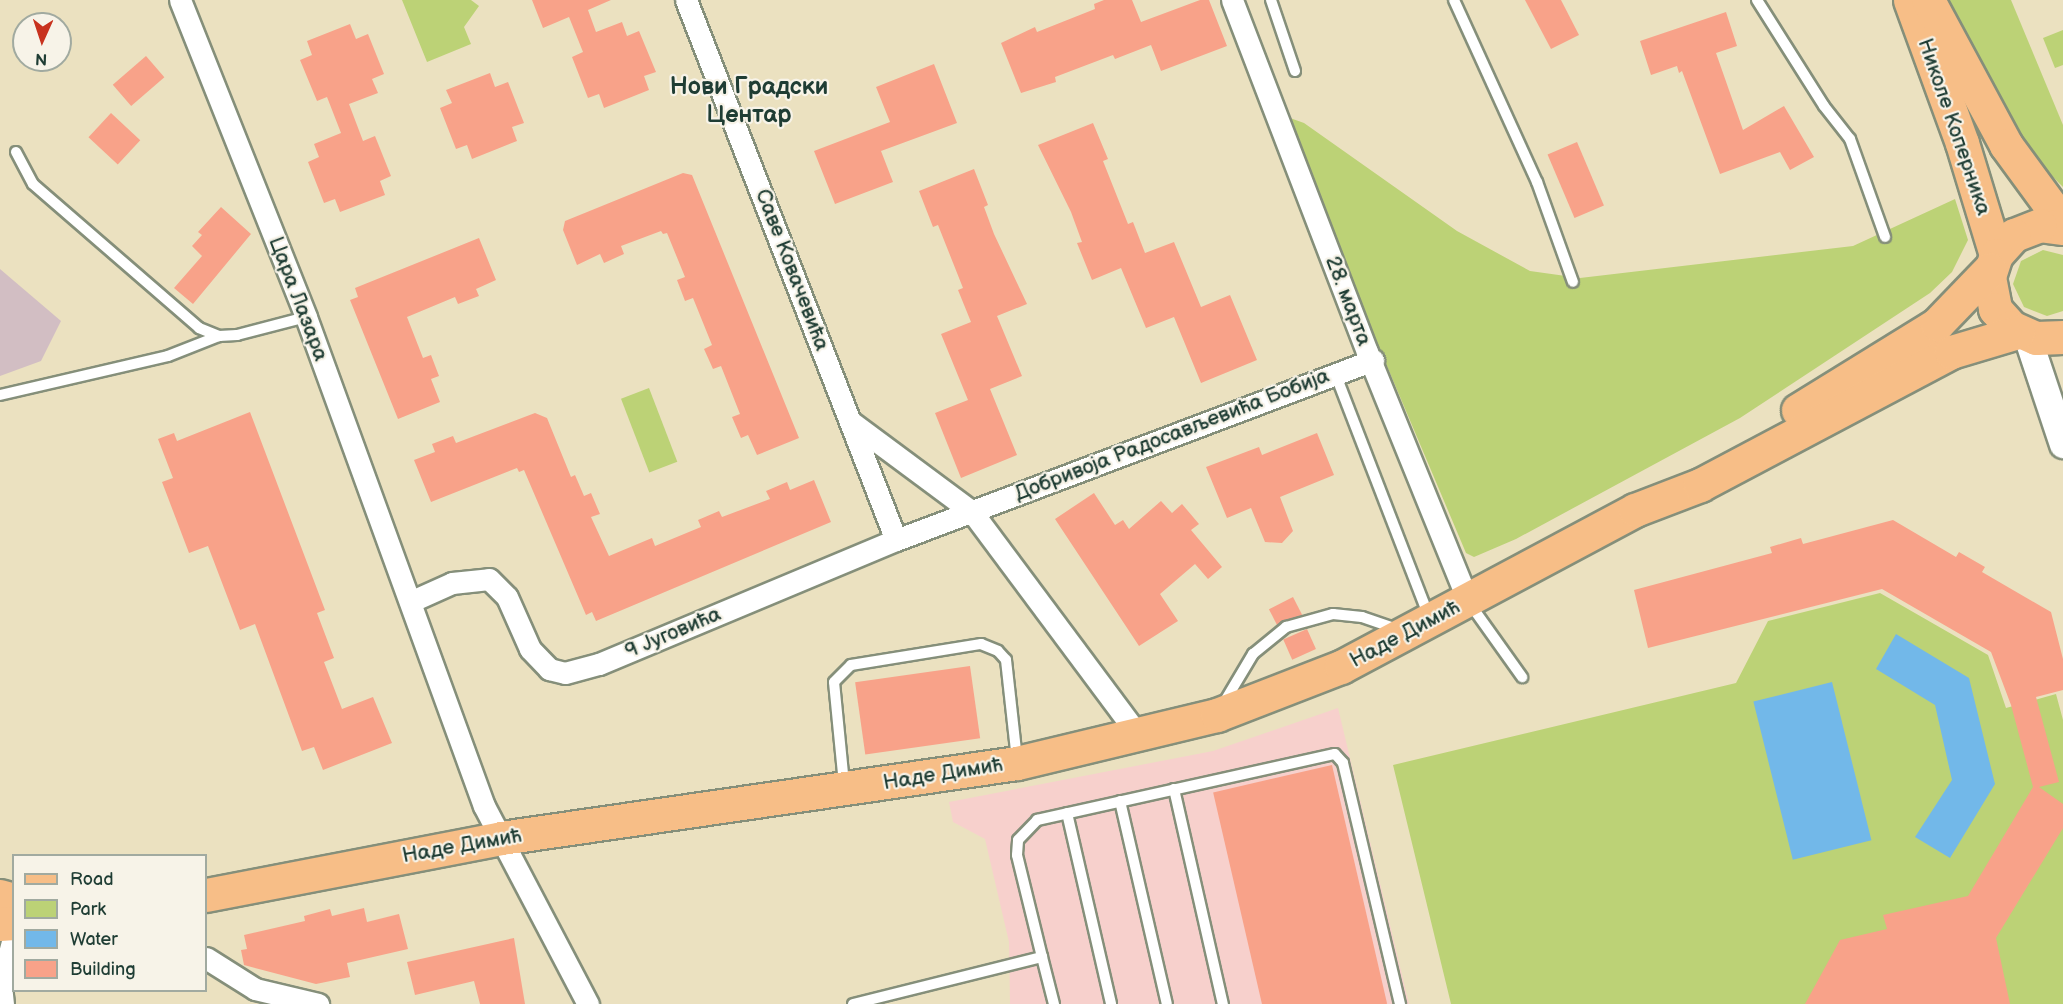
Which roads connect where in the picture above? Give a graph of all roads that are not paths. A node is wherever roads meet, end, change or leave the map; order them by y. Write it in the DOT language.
graph roads {
  1 [pos="180,0"];
  2 [pos="686,0"];
  3 [pos="1232,0"];
  4 [pos="1271,0"];
  5 [pos="1454,0"];
  6 [pos="1757,0"];
  7 [pos="1910,0"];
  8 [pos="1928,0"];
  9 [pos="1295,71"];
  10 [pos="16,152"];
  11 [pos="2063,223"];
  12 [pos="2063,228"];
  13 [pos="1885,237"];
  14 [pos="1993,262"];
  15 [pos="1573,282"];
  16 [pos="306,317"];
  17 [pos="2022,334"];
  18 [pos="219,336"];
  19 [pos="2063,337"];
  20 [pos="1373,360"];
  21 [pos="1335,372"];
  22 [pos="0,395"];
  23 [pos="850,422"];
  24 [pos="2063,444"];
  25 [pos="1635,510"];
  26 [pos="972,512"];
  27 [pos="896,540"];
  28 [pos="412,601"];
  29 [pos="1468,601"];
  30 [pos="1419,627"];
  31 [pos="1522,677"];
  32 [pos="1217,716"];
  33 [pos="1140,736"];
  34 [pos="1017,763"];
  35 [pos="845,788"];
  36 [pos="1174,789"];
  37 [pos="1120,801"];
  38 [pos="1068,813"];
  39 [pos="501,838"];
  40 [pos="207,895"];
  41 [pos="12,942"];
  42 [pos="1042,957"];
  43 [pos="207,959"];
  44 [pos="3,1004"];
  45 [pos="318,1004"];
  46 [pos="588,1004"];
  47 [pos="853,1004"];
  48 [pos="1054,1004"];
  49 [pos="1112,1004"];
  50 [pos="1167,1004"];
  51 [pos="1223,1004"];
  52 [pos="1400,1004"];
  1 -- 16 [label="street, Цара Лазара"];
  2 -- 23 [label="street, Саве Ковачевића"];
  3 -- 20 [label="street, 28. марта"];
  4 -- 9 [label="lane"];
  5 -- 15 [label="lane"];
  6 -- 13 [label="lane"];
  7 -- 14 [label="main road, Николе Коперника"];
  8 -- 11 [label="main road, Николе Коперника"];
  10 -- 18 [label="lane"];
  12 -- 14 [label="main road"];
  14 -- 17 [label="main road, Николе Коперника"];
  14 -- 25 [label="main road"];
  16 -- 18 [label="lane"];
  16 -- 28 [label="street, Цара Лазара"];
  17 -- 19 [label="main road"];
  17 -- 24 [label="street"];
  17 -- 25 [label="main road"];
  18 -- 22 [label="lane"];
  20 -- 21 [label="street, Добривоја Радосављевића Бобија"];
  20 -- 29 [label="street, 28. марта"];
  21 -- 26 [label="street, Добривоја Радосављевића Бобија"];
  21 -- 30 [label="lane"];
  23 -- 26 [label="street"];
  23 -- 27 [label="street, Саве Ковачевића"];
  25 -- 29 [label="main road, Наде Димић"];
  26 -- 27 [label="street, 9 Југовића"];
  26 -- 33 [label="street"];
  27 -- 28 [label="street, 9 Југовића"];
  28 -- 39 [label="street, Цара Лазара"];
  29 -- 30 [label="main road, Наде Димић"];
  29 -- 31 [label="lane"];
  30 -- 32 [label="main road, Наде Димић"];
  30 -- 32 [label="lane"];
  32 -- 33 [label="main road, Наде Димић"];
  33 -- 34 [label="main road, Наде Димић"];
  34 -- 35 [label="main road, Наде Димић"];
  34 -- 35 [label="lane"];
  35 -- 39 [label="main road, Наде Димић"];
  36 -- 37 [label="lane"];
  36 -- 51 [label="lane"];
  36 -- 52 [label="lane"];
  37 -- 38 [label="lane"];
  37 -- 50 [label="lane"];
  38 -- 42 [label="lane"];
  38 -- 49 [label="lane"];
  39 -- 40 [label="main road, Наде Димић"];
  39 -- 46 [label="street, Цара Лазара"];
  41 -- 44 [label="street"];
  42 -- 47 [label="lane"];
  42 -- 48 [label="lane"];
  43 -- 45 [label="street"];
}
